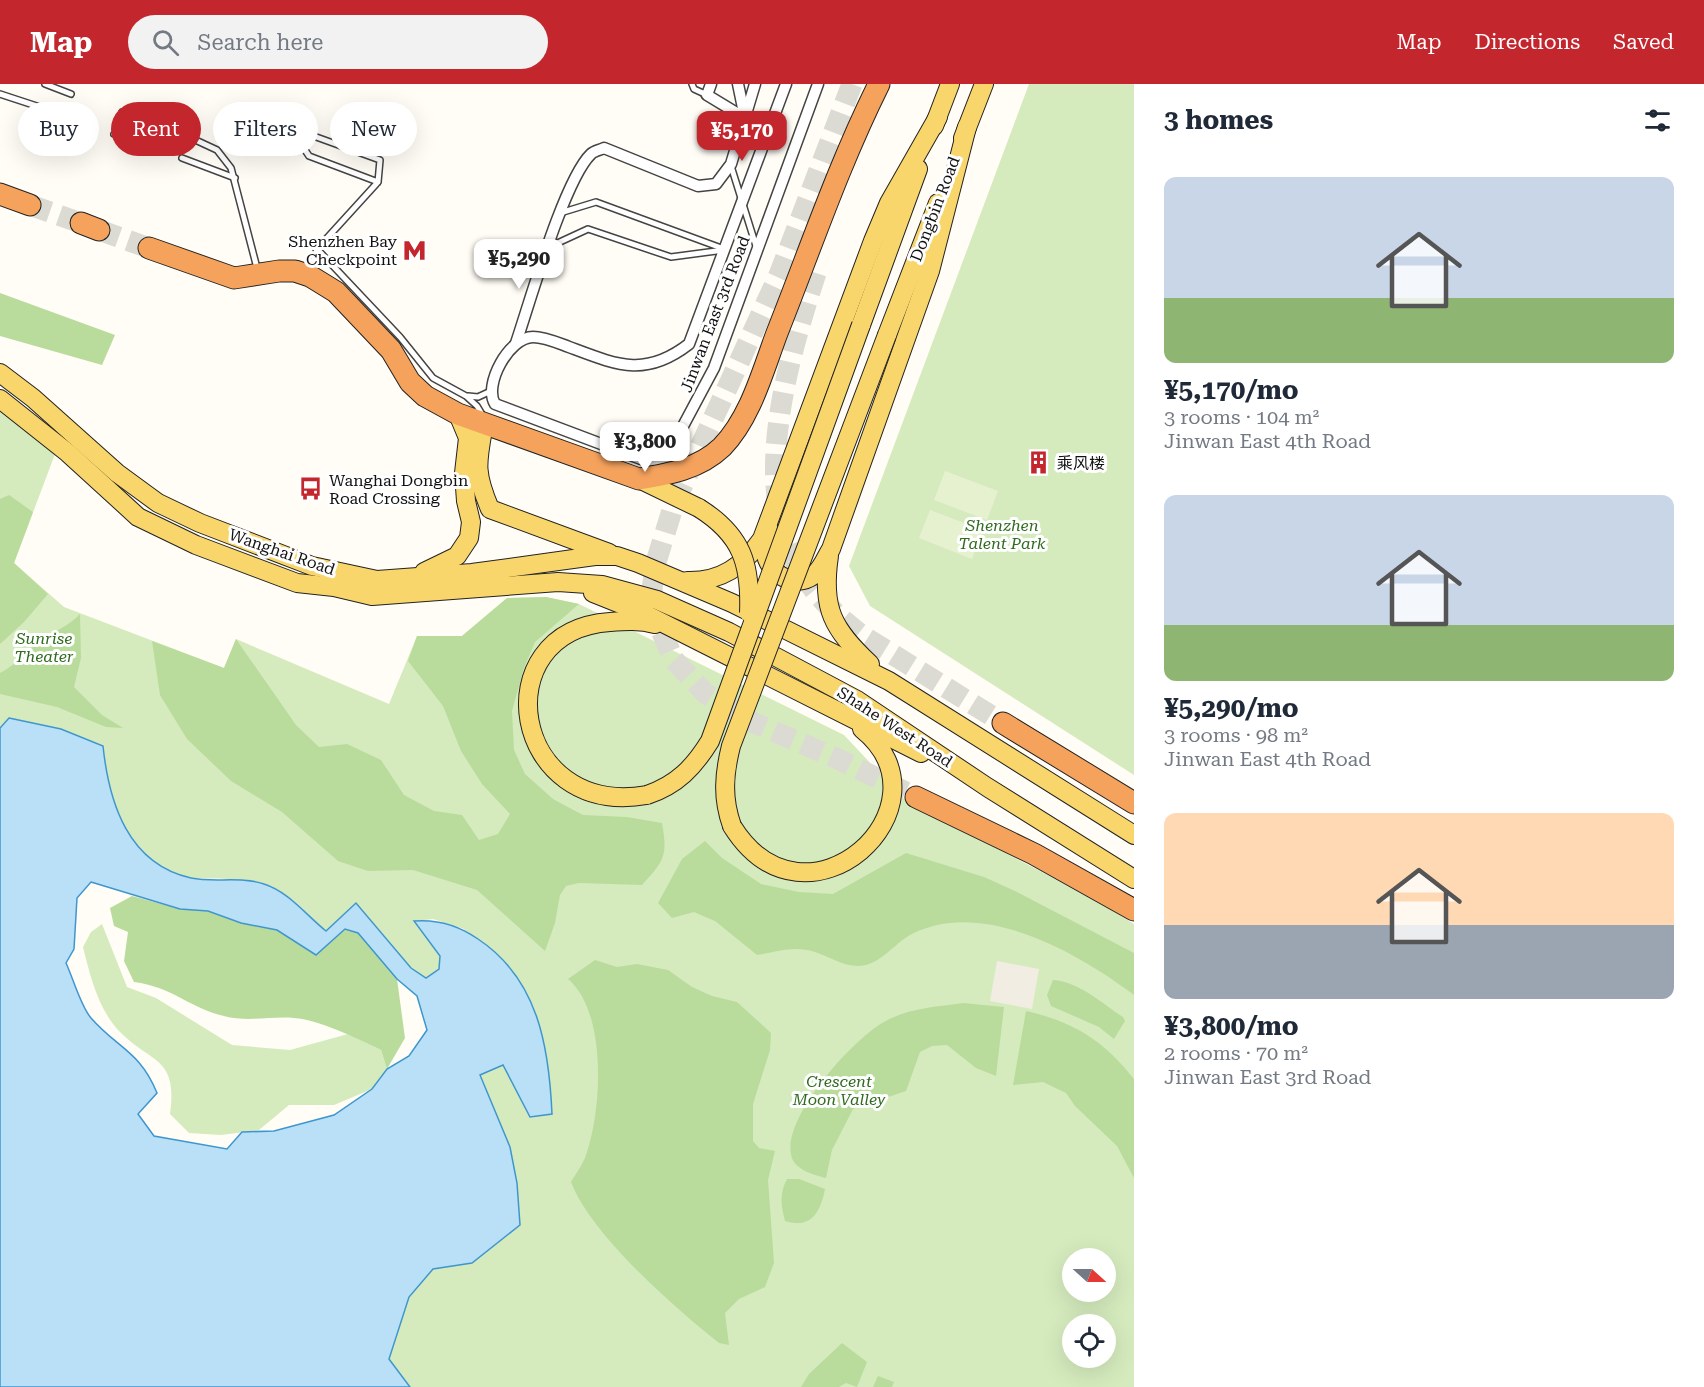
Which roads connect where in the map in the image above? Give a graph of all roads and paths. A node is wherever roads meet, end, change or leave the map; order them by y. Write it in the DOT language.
graph roads {
  1 [pos="45,84"];
  2 [pos="692,84"];
  3 [pos="711,84"];
  4 [pos="738,84"];
  5 [pos="755,84"];
  6 [pos="786,84"];
  7 [pos="818,84"];
  8 [pos="879,84"];
  9 [pos="886,84"];
  10 [pos="950,84"];
  11 [pos="984,84"];
  12 [pos="0,94"];
  13 [pos="71,94"];
  14 [pos="707,95"];
  15 [pos="24,102"];
  16 [pos="938,117"];
  17 [pos="745,118"];
  18 [pos="967,127"];
  19 [pos="201,143"];
  20 [pos="182,158"];
  21 [pos="731,164"];
  22 [pos="235,178"];
  23 [pos="378,182"];
  24 [pos="0,194"];
  25 [pos="742,203"];
  26 [pos="30,205"];
  27 [pos="560,213"];
  28 [pos="549,247"];
  29 [pos="149,248"];
  30 [pos="757,248"];
  31 [pos="317,249"];
  32 [pos="725,249"];
  33 [pos="816,273"];
  34 [pos="259,275"];
  35 [pos="310,276"];
  36 [pos="516,343"];
  37 [pos="0,373"];
  38 [pos="491,392"];
  39 [pos="0,399"];
  40 [pos="462,405"];
  41 [pos="484,424"];
  42 [pos="505,431"];
  43 [pos="479,453"];
  44 [pos="639,479"];
  45 [pos="768,527"];
  46 [pos="831,549"];
  47 [pos="617,556"];
  48 [pos="405,579"];
  49 [pos="682,581"];
  50 [pos="558,582"];
  51 [pos="645,595"];
  52 [pos="679,631"];
  53 [pos="744,640"];
  54 [pos="889,681"];
  55 [pos="846,717"];
  56 [pos="1003,723"];
  57 [pos="987,787"];
  58 [pos="916,797"];
  59 [pos="1134,803"];
  60 [pos="1134,835"];
  61 [pos="1134,879"];
  62 [pos="1134,910"];
  1 -- 13 [label="lane"];
  2 -- 14 [label="lane"];
  3 -- 14 [label="street"];
  4 -- 17 [label="street"];
  5 -- 17 [label="street"];
  6 -- 25 [label="street"];
  7 -- 30 [label="street, Jinwan East 3rd Road"];
  8 -- 44 [label="highway"];
  9 -- 33 [label="highway"];
  10 -- 16 [label="main road, Dongbin Road"];
  11 -- 18 [label="main road, Dongbin Road"];
  12 -- 15 [label="lane"];
  14 -- 17 [label="street"];
  16 -- 45 [label="main road"];
  16 -- 53 [label="main road, Dongbin Road, bridge"];
  17 -- 21 [label="street"];
  18 -- 46 [label="main road"];
  18 -- 55 [label="main road, Dongbin Road, bridge"];
  19 -- 22 [label="lane"];
  20 -- 22 [label="lane"];
  21 -- 25 [label="lane"];
  21 -- 27 [label="street"];
  22 -- 34 [label="lane"];
  23 -- 23 [label="lane"];
  23 -- 31 [label="lane"];
  24 -- 26 [label="highway"];
  25 -- 30 [label="lane"];
  25 -- 32 [label="street"];
  27 -- 28 [label="street"];
  27 -- 32 [label="lane"];
  28 -- 32 [label="lane"];
  28 -- 36 [label="street"];
  29 -- 34 [label="highway"];
  30 -- 38 [label="street, Jinwan East 3rd Road"];
  31 -- 35 [label="lane"];
  31 -- 40 [label="lane"];
  32 -- 36 [label="street"];
  34 -- 35 [label="highway"];
  35 -- 40 [label="highway"];
  36 -- 38 [label="street"];
  37 -- 48 [label="main road, Wanghai Road"];
  38 -- 40 [label="lane"];
  39 -- 50 [label="main road, Wanghai Road"];
  40 -- 41 [label="highway"];
  40 -- 48 [label="main road"];
  41 -- 42 [label="highway"];
  41 -- 43 [label="main road"];
  42 -- 43 [label="main road"];
  42 -- 44 [label="highway"];
  43 -- 47 [label="main road"];
  44 -- 53 [label="main road, bridge"];
  45 -- 46 [label="main road"];
  45 -- 49 [label="main road"];
  46 -- 54 [label="main road"];
  47 -- 48 [label="main road, Wanghai Road"];
  47 -- 49 [label="main road, Wanghai Road"];
  49 -- 54 [label="main road, Shahe West Road"];
  50 -- 51 [label="main road, Wanghai Road"];
  50 -- 52 [label="main road"];
  51 -- 57 [label="main road, Shahe West Road"];
  52 -- 53 [label="main road, bridge"];
  52 -- 55 [label="main road"];
  54 -- 60 [label="main road, Shahe West Road"];
  55 -- 57 [label="main road"];
  56 -- 59 [label="highway"];
  57 -- 61 [label="main road, Shahe West Road"];
  58 -- 62 [label="highway"];
}
